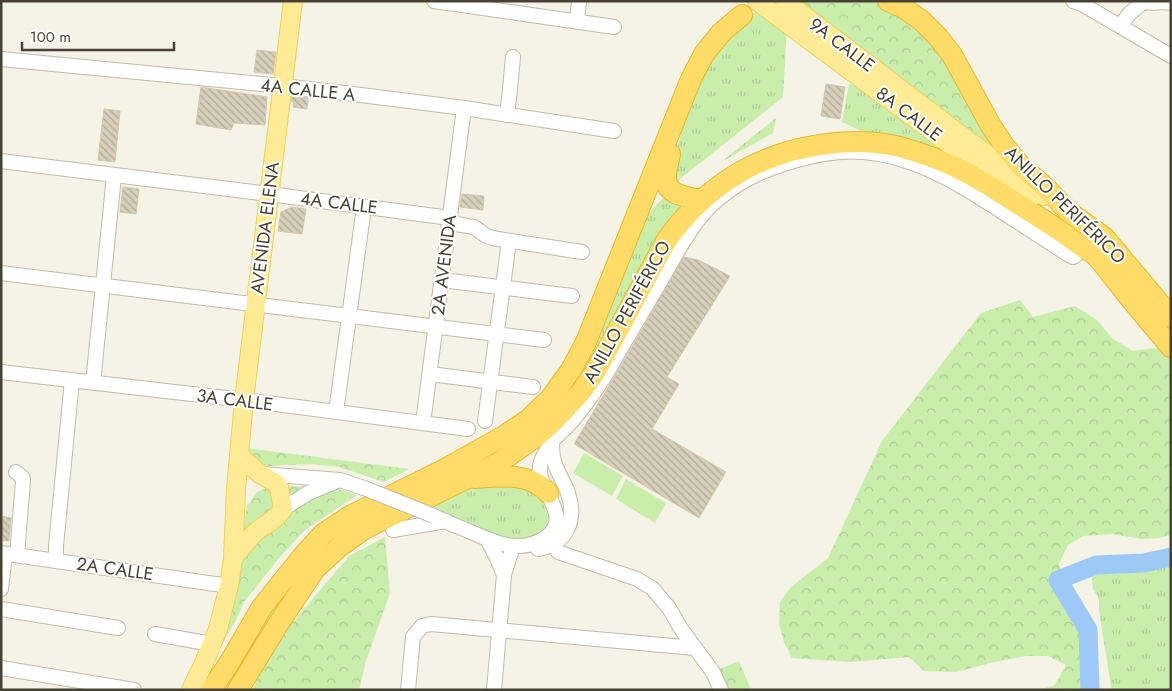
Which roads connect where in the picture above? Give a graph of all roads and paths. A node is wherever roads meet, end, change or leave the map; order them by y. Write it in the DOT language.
graph roads {
  1 [pos="293,1"];
  2 [pos="434,1"];
  3 [pos="579,1"];
  4 [pos="758,1"];
  5 [pos="785,1"];
  6 [pos="888,1"];
  7 [pos="1073,1"];
  8 [pos="1145,1"];
  9 [pos="1171,3"];
  10 [pos="742,15"];
  11 [pos="577,21"];
  12 [pos="1120,26"];
  13 [pos="614,27"];
  14 [pos="1171,56"];
  15 [pos="512,57"];
  16 [pos="1,59"];
  17 [pos="282,86"];
  18 [pos="464,108"];
  19 [pos="678,111"];
  20 [pos="507,115"];
  21 [pos="614,131"];
  22 [pos="1,161"];
  23 [pos="114,176"];
  24 [pos="669,188"];
  25 [pos="269,194"];
  26 [pos="989,194"];
  27 [pos="702,200"];
  28 [pos="364,207"];
  29 [pos="1070,212"];
  30 [pos="450,218"];
  31 [pos="635,220"];
  32 [pos="1059,229"];
  33 [pos="509,241"];
  34 [pos="1094,247"];
  35 [pos="582,252"];
  36 [pos="1,273"];
  37 [pos="442,280"];
  38 [pos="104,285"];
  39 [pos="502,287"];
  40 [pos="572,296"];
  41 [pos="257,304"];
  42 [pos="350,316"];
  43 [pos="1171,317"];
  44 [pos="436,327"];
  45 [pos="496,334"];
  46 [pos="544,340"];
  47 [pos="1171,347"];
  48 [pos="1,372"];
  49 [pos="430,374"];
  50 [pos="72,380"];
  51 [pos="490,382"];
  52 [pos="94,383"];
  53 [pos="533,387"];
  54 [pos="244,400"];
  55 [pos="336,412"];
  56 [pos="485,421"];
  57 [pos="423,423"];
  58 [pos="468,429"];
  59 [pos="552,441"];
  60 [pos="239,455"];
  61 [pos="16,472"];
  62 [pos="260,474"];
  63 [pos="340,480"];
  64 [pos="465,480"];
  65 [pos="236,489"];
  66 [pos="548,493"];
  67 [pos="283,509"];
  68 [pos="440,519"];
  69 [pos="234,524"];
  70 [pos="393,530"];
  71 [pos="257,531"];
  72 [pos="487,539"];
  73 [pos="520,546"];
  74 [pos="558,552"];
  75 [pos="8,554"];
  76 [pos="234,558"];
  77 [pos="56,560"];
  78 [pos="504,575"];
  79 [pos="229,586"];
  80 [pos="1,589"];
  81 [pos="1,609"];
  82 [pos="118,628"];
  83 [pos="500,629"];
  84 [pos="155,634"];
  85 [pos="212,644"];
  86 [pos="694,648"];
  87 [pos="1,668"];
  88 [pos="134,690"];
  89 [pos="191,690"];
  90 [pos="211,690"];
  91 [pos="238,690"];
  92 [pos="408,690"];
  93 [pos="494,690"];
  94 [pos="721,690"];
  1 -- 17 [label="main road, AVENIDA ELENA"];
  2 -- 11 [label="street"];
  3 -- 11 [label="street"];
  4 -- 32 [label="main road, 8A CALLE"];
  5 -- 29 [label="main road, 9A CALLE"];
  6 -- 29 [label="highway, ANILLO PERIFÉRICO"];
  7 -- 12 [label="street"];
  8 -- 9 [label="street"];
  8 -- 12 [label="street"];
  10 -- 19 [label="highway, ANILLO PERIFÉRICO"];
  11 -- 13 [label="street"];
  12 -- 14 [label="street"];
  15 -- 20 [label="street"];
  16 -- 17 [label="street, 4A CALLE A"];
  17 -- 18 [label="street, 4A CALLE A"];
  17 -- 25 [label="main road, AVENIDA ELENA"];
  18 -- 20 [label="street, 4A CALLE A"];
  18 -- 30 [label="street, 2A AVENIDA"];
  19 -- 24 [label="highway"];
  19 -- 31 [label="highway, ANILLO PERIFÉRICO"];
  20 -- 21 [label="street, 4A CALLE A"];
  22 -- 23 [label="street, 4A CALLE"];
  23 -- 25 [label="street, 4A CALLE"];
  23 -- 38 [label="street"];
  24 -- 27 [label="highway"];
  24 -- 31 [label="highway"];
  25 -- 28 [label="street, 4A CALLE"];
  25 -- 41 [label="main road, AVENIDA ELENA"];
  26 -- 27 [label="highway, ANILLO PERIFÉRICO"];
  26 -- 32 [label="highway, ANILLO PERIFÉRICO"];
  26 -- 34 [label="street, ANILLO PERIFÉRICO"];
  26 -- 59 [label="street, ANILLO PERIFÉRICO"];
  27 -- 64 [label="highway, ANILLO PERIFÉRICO"];
  28 -- 30 [label="street, 4A CALLE"];
  28 -- 42 [label="street"];
  29 -- 34 [label="highway, ANILLO PERIFÉRICO"];
  30 -- 33 [label="street, 4A CALLE"];
  30 -- 37 [label="street, 2A AVENIDA"];
  31 -- 90 [label="highway, ANILLO PERIFÉRICO"];
  32 -- 34 [label="highway, ANILLO PERIFÉRICO"];
  33 -- 35 [label="street, 4A CALLE"];
  33 -- 39 [label="street"];
  34 -- 43 [label="highway, ANILLO PERIFÉRICO"];
  34 -- 47 [label="highway, ANILLO PERIFÉRICO"];
  36 -- 38 [label="street"];
  37 -- 39 [label="street"];
  37 -- 44 [label="street, 2A AVENIDA"];
  38 -- 41 [label="street"];
  38 -- 52 [label="street"];
  39 -- 40 [label="street"];
  39 -- 45 [label="street"];
  41 -- 42 [label="street"];
  41 -- 54 [label="main road, AVENIDA ELENA"];
  42 -- 44 [label="street"];
  42 -- 55 [label="street"];
  44 -- 45 [label="street"];
  44 -- 49 [label="street, 2A AVENIDA"];
  45 -- 46 [label="street"];
  45 -- 51 [label="street"];
  48 -- 50 [label="street, 3A CALLE"];
  49 -- 51 [label="street"];
  49 -- 57 [label="street, 2A AVENIDA"];
  50 -- 52 [label="street, 3A CALLE"];
  50 -- 77 [label="street"];
  51 -- 53 [label="street"];
  51 -- 56 [label="street"];
  52 -- 54 [label="street, 3A CALLE"];
  54 -- 55 [label="street, 3A CALLE"];
  54 -- 60 [label="main road, AVENIDA ELENA"];
  55 -- 57 [label="street, 3A CALLE"];
  57 -- 58 [label="street, 3A CALLE"];
  59 -- 64 [label="highway"];
  59 -- 66 [label="street"];
  59 -- 73 [label="street"];
  60 -- 62 [label="main road"];
  60 -- 65 [label="main road, AVENIDA ELENA"];
  61 -- 75 [label="street"];
  62 -- 63 [label="street"];
  62 -- 65 [label="main road"];
  62 -- 67 [label="main road"];
  63 -- 67 [label="street"];
  63 -- 68 [label="street, bridge"];
  64 -- 66 [label="highway"];
  64 -- 91 [label="highway, ANILLO PERIFÉRICO"];
  65 -- 69 [label="main road, AVENIDA ELENA"];
  66 -- 73 [label="street"];
  67 -- 71 [label="main road"];
  68 -- 70 [label="street"];
  68 -- 72 [label="street"];
  69 -- 71 [label="main road"];
  69 -- 76 [label="main road, AVENIDA ELENA"];
  71 -- 76 [label="main road"];
  72 -- 73 [label="street"];
  72 -- 78 [label="street"];
  73 -- 78 [label="street"];
  74 -- 86 [label="street"];
  75 -- 77 [label="street, 2A CALLE"];
  75 -- 80 [label="street"];
  76 -- 79 [label="main road, AVENIDA ELENA"];
  77 -- 79 [label="street, 2A CALLE"];
  78 -- 83 [label="street"];
  79 -- 85 [label="main road, AVENIDA ELENA"];
  81 -- 82 [label="street"];
  83 -- 86 [label="street"];
  83 -- 92 [label="street"];
  83 -- 93 [label="street"];
  84 -- 85 [label="street"];
  85 -- 89 [label="main road, AVENIDA ELENA"];
  86 -- 94 [label="street"];
  87 -- 88 [label="street"];
}
